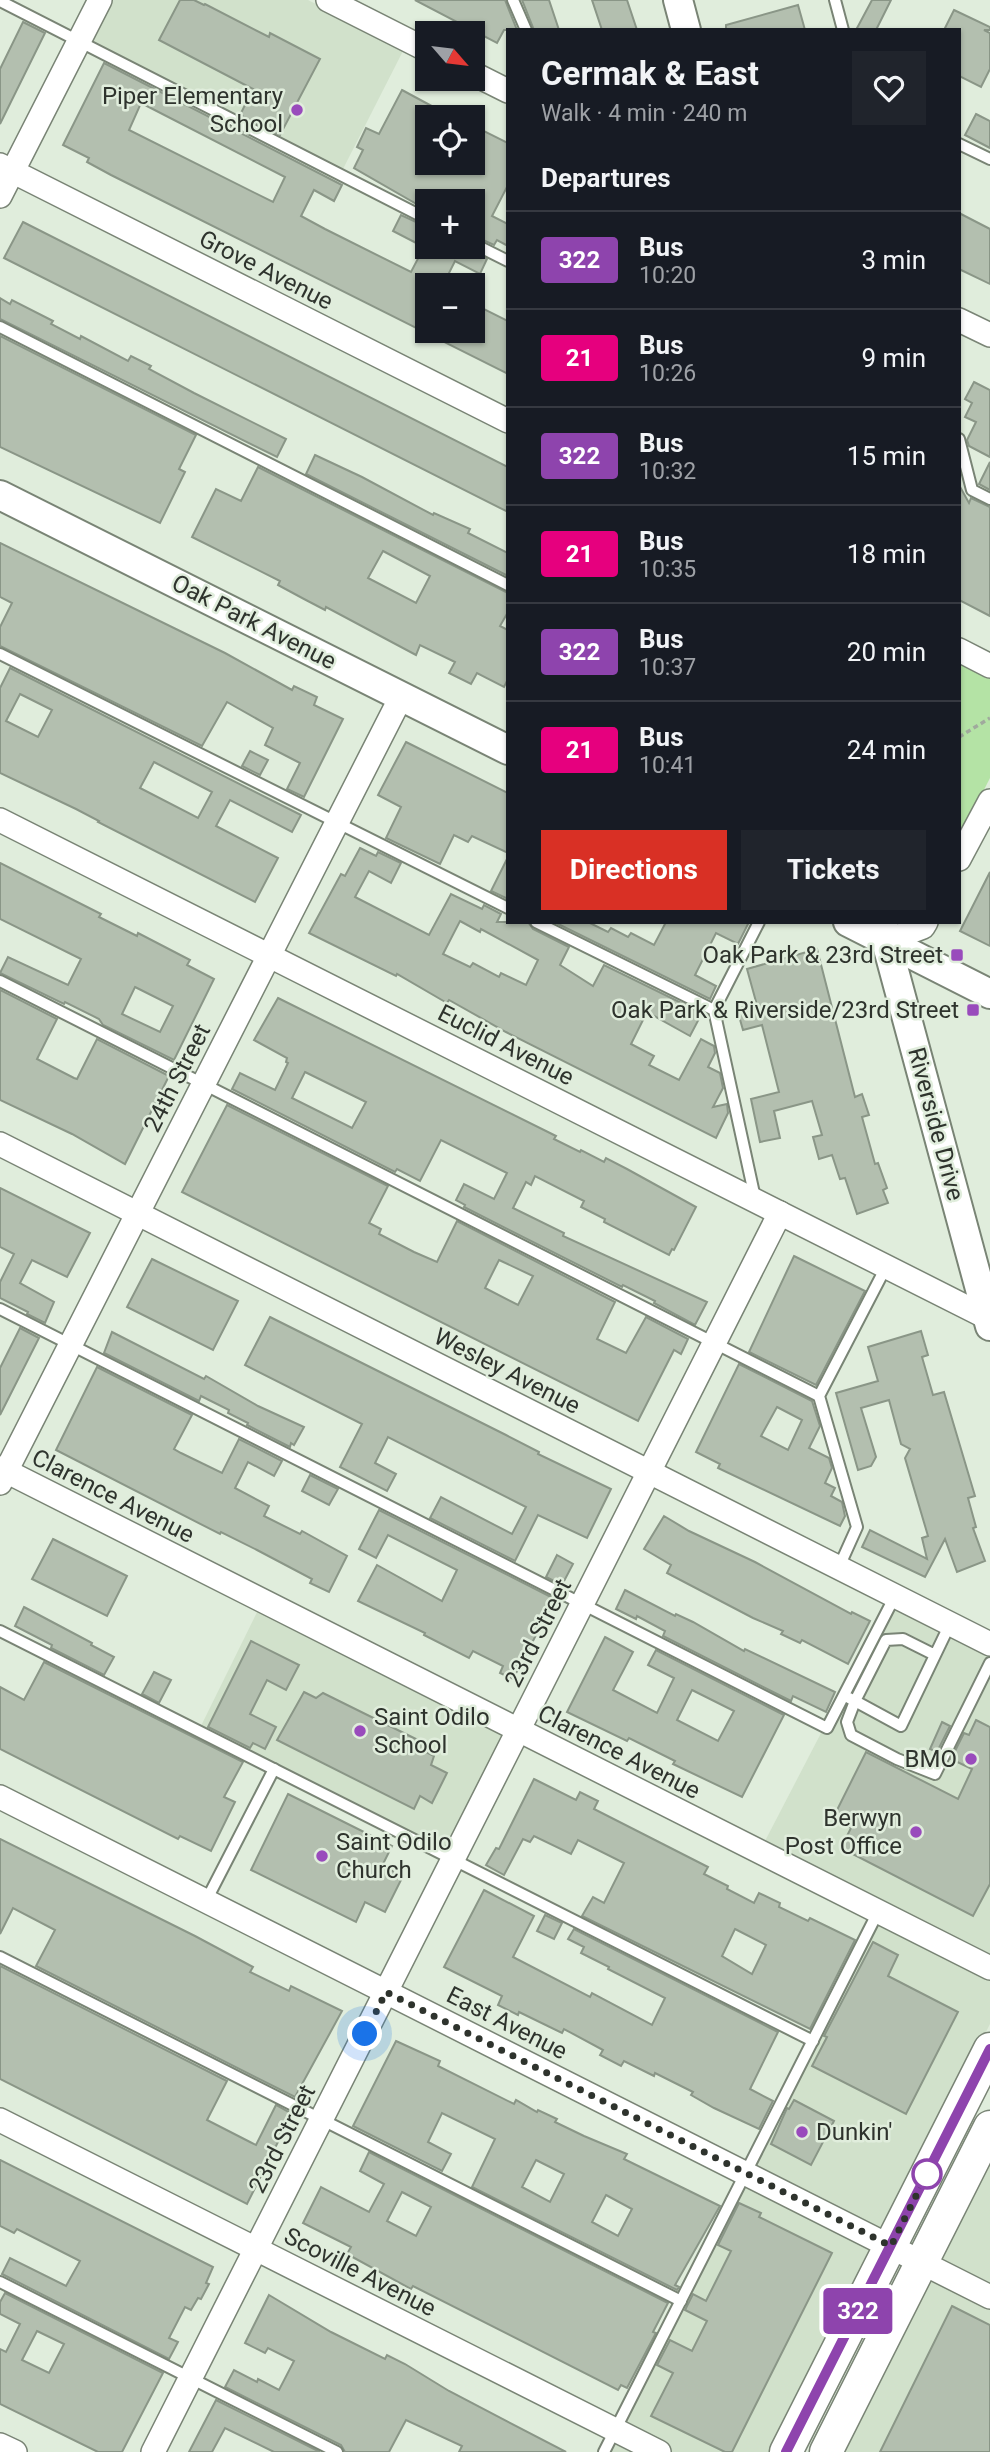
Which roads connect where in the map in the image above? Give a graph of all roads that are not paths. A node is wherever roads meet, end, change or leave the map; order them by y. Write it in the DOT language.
graph roads {
  1 [pos="100,0"];
  2 [pos="328,0"];
  3 [pos="513,0"];
  4 [pos="678,0"];
  5 [pos="835,0"];
  6 [pos="0,1"];
  7 [pos="525,28"];
  8 [pos="686,28"];
  9 [pos="842,28"];
  10 [pos="79,41"];
  11 [pos="415,44"];
  12 [pos="485,80"];
  13 [pos="506,90"];
  14 [pos="961,145"];
  15 [pos="990,159"];
  16 [pos="6,168"];
  17 [pos="0,196"];
  18 [pos="415,213"];
  19 [pos="485,250"];
  20 [pos="506,260"];
  21 [pos="961,321"];
  22 [pos="0,327"];
  23 [pos="990,335"];
  24 [pos="506,421"];
  25 [pos="961,447"];
  26 [pos="0,495"];
  27 [pos="990,499"];
  28 [pos="506,583"];
  29 [pos="961,651"];
  30 [pos="0,653"];
  31 [pos="990,666"];
  32 [pos="401,697"];
  33 [pos="506,749"];
  34 [pos="990,801"];
  35 [pos="0,820"];
  36 [pos="337,824"];
  37 [pos="984,826"];
  38 [pos="961,856"];
  39 [pos="506,907"];
  40 [pos="540,924"];
  41 [pos="758,924"];
  42 [pos="855,924"];
  43 [pos="925,924"];
  44 [pos="884,932"];
  45 [pos="270,956"];
  46 [pos="0,981"];
  47 [pos="990,993"];
  48 [pos="714,1010"];
  49 [pos="204,1083"];
  50 [pos="0,1144"];
  51 [pos="756,1201"];
  52 [pos="780,1213"];
  53 [pos="138,1214"];
  54 [pos="886,1266"];
  55 [pos="0,1309"];
  56 [pos="989,1322"];
  57 [pos="714,1343"];
  58 [pos="71,1345"];
  59 [pos="819,1396"];
  60 [pos="649,1472"];
  61 [pos="2,1474"];
  62 [pos="839,1567"];
  63 [pos="895,1596"];
  64 [pos="583,1603"];
  65 [pos="950,1624"];
  66 [pos="0,1631"];
  67 [pos="875,1634"];
  68 [pos="886,1640"];
  69 [pos="990,1644"];
  70 [pos="935,1655"];
  71 [pos="990,1663"];
  72 [pos="844,1695"];
  73 [pos="855,1701"];
  74 [pos="518,1730"];
  75 [pos="274,1769"];
  76 [pos="0,1797"];
  77 [pos="453,1860"];
  78 [pos="206,1901"];
  79 [pos="878,1912"];
  80 [pos="0,1957"];
  81 [pos="990,1968"];
  82 [pos="386,1992"];
  83 [pos="813,2041"];
  84 [pos="990,2049"];
  85 [pos="321,2119"];
  86 [pos="0,2120"];
  87 [pos="990,2127"];
  88 [pos="746,2173"];
  89 [pos="891,2246"];
  90 [pos="256,2249"];
  91 [pos="922,2262"];
  92 [pos="0,2282"];
  93 [pos="990,2297"];
  94 [pos="681,2301"];
  95 [pos="190,2377"];
  96 [pos="616,2430"];
  97 [pos="0,2445"];
  98 [pos="15,2452"];
  99 [pos="153,2452"];
  100 [pos="337,2452"];
  101 [pos="604,2452"];
  102 [pos="659,2452"];
  103 [pos="786,2452"];
  104 [pos="826,2452"];
  1 -- 10 [label="street"];
  2 -- 11 [label="street"];
  3 -- 7 [label="lane"];
  4 -- 8 [label="street"];
  5 -- 9 [label="lane"];
  6 -- 10 [label="lane"];
  10 -- 16 [label="street"];
  10 -- 18 [label="lane"];
  12 -- 13 [label="street"];
  14 -- 15 [label="lane"];
  16 -- 17 [label="street"];
  16 -- 24 [label="street, Grove Avenue"];
  19 -- 20 [label="lane"];
  21 -- 23 [label="street"];
  22 -- 28 [label="lane"];
  25 -- 27 [label="lane"];
  26 -- 32 [label="street, Oak Park Avenue"];
  29 -- 31 [label="street"];
  30 -- 36 [label="lane"];
  32 -- 33 [label="street, Oak Park Avenue"];
  32 -- 36 [label="street, 24th Street"];
  34 -- 37 [label="street"];
  35 -- 45 [label="street, Euclid Avenue"];
  36 -- 39 [label="lane"];
  36 -- 45 [label="street, 24th Street"];
  37 -- 38 [label="street"];
  40 -- 48 [label="lane"];
  41 -- 48 [label="lane"];
  42 -- 44 [label="street"];
  43 -- 44 [label="street"];
  44 -- 47 [label="street"];
  44 -- 56 [label="street, Riverside Drive"];
  45 -- 49 [label="street, 24th Street"];
  45 -- 51 [label="street, Euclid Avenue"];
  46 -- 49 [label="lane"];
  48 -- 51 [label="lane"];
  49 -- 53 [label="street, 24th Street"];
  49 -- 57 [label="lane"];
  50 -- 53 [label="street, Wesley Avenue"];
  51 -- 52 [label="street, Euclid Avenue"];
  52 -- 54 [label="street, Euclid Avenue"];
  52 -- 57 [label="street, 23rd Street"];
  53 -- 58 [label="street, 24th Street"];
  53 -- 60 [label="street, Wesley Avenue"];
  54 -- 56 [label="street, Euclid Avenue"];
  54 -- 59 [label="lane"];
  55 -- 58 [label="lane"];
  57 -- 59 [label="lane"];
  57 -- 60 [label="street, 23rd Street"];
  58 -- 61 [label="street, 24th Street"];
  58 -- 64 [label="lane"];
  59 -- 62 [label="lane"];
  60 -- 62 [label="street, Wesley Avenue"];
  60 -- 64 [label="street, 23rd Street"];
  61 -- 74 [label="street, Clarence Avenue"];
  62 -- 63 [label="street, Wesley Avenue"];
  63 -- 65 [label="street, Wesley Avenue"];
  63 -- 67 [label="lane"];
  64 -- 72 [label="lane"];
  64 -- 74 [label="street, 23rd Street"];
  65 -- 69 [label="street, Wesley Avenue"];
  65 -- 70 [label="lane"];
  66 -- 75 [label="lane"];
  67 -- 68 [label="lane"];
  67 -- 72 [label="lane"];
  68 -- 70 [label="lane"];
  68 -- 73 [label="lane"];
  70 -- 73 [label="lane"];
  71 -- 73 [label="lane"];
  72 -- 73 [label="lane"];
  74 -- 77 [label="street, 23rd Street"];
  74 -- 79 [label="street, Clarence Avenue"];
  75 -- 77 [label="lane"];
  75 -- 78 [label="lane"];
  76 -- 78 [label="street, East Avenue"];
  77 -- 82 [label="street, 23rd Street"];
  77 -- 83 [label="lane"];
  78 -- 82 [label="street, East Avenue"];
  79 -- 81 [label="street, Clarence Avenue"];
  79 -- 83 [label="lane"];
  80 -- 85 [label="lane"];
  82 -- 85 [label="street, 23rd Street"];
  82 -- 88 [label="street, East Avenue"];
  83 -- 88 [label="lane"];
  84 -- 89 [label="main road"];
  85 -- 90 [label="street, 23rd Street"];
  85 -- 94 [label="lane"];
  86 -- 90 [label="street, Scoville Avenue"];
  87 -- 91 [label="main road"];
  88 -- 89 [label="street, East Avenue"];
  88 -- 94 [label="lane"];
  89 -- 91 [label="street, East Avenue"];
  89 -- 103 [label="main road"];
  90 -- 95 [label="street, 23rd Street"];
  90 -- 96 [label="street, Scoville Avenue"];
  91 -- 93 [label="street, East Avenue"];
  91 -- 104 [label="main road"];
  92 -- 95 [label="lane"];
  94 -- 96 [label="lane"];
  95 -- 99 [label="street, 23rd Street"];
  95 -- 100 [label="lane"];
  96 -- 101 [label="lane"];
  96 -- 102 [label="street, Scoville Avenue"];
  97 -- 98 [label="street"];
}
